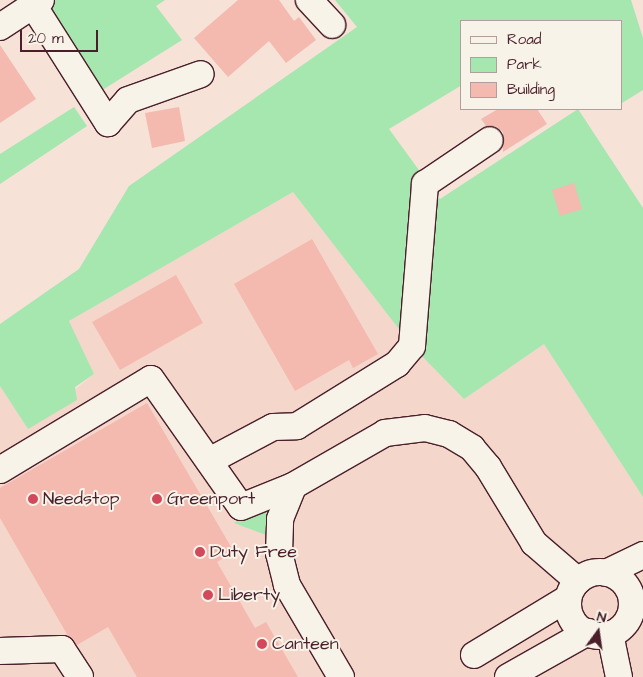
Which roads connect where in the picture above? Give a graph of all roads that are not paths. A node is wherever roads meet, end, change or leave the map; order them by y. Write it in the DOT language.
graph roads {
  1 [pos="309,0"];
  2 [pos="37,3"];
  3 [pos="332,25"];
  4 [pos="0,27"];
  5 [pos="201,74"];
  6 [pos="490,140"];
  7 [pos="209,461"];
  8 [pos="0,470"];
  9 [pos="293,486"];
  10 [pos="643,555"];
  11 [pos="606,573"];
  12 [pos="573,589"];
  13 [pos="637,601"];
  14 [pos="599,633"];
  15 [pos="0,651"];
  16 [pos="474,655"];
  17 [pos="80,677"];
  18 [pos="341,677"];
  19 [pos="508,677"];
  20 [pos="619,677"];
  1 -- 3 [label="street"];
  2 -- 4 [label="street"];
  2 -- 5 [label="street"];
  6 -- 7 [label="street"];
  7 -- 8 [label="street"];
  7 -- 9 [label="street"];
  9 -- 12 [label="street"];
  9 -- 18 [label="street"];
  10 -- 11 [label="street"];
  11 -- 12 [label="street"];
  11 -- 13 [label="street"];
  12 -- 14 [label="street"];
  12 -- 16 [label="street"];
  13 -- 14 [label="street"];
  14 -- 19 [label="street"];
  14 -- 20 [label="street"];
  15 -- 17 [label="street"];
}
